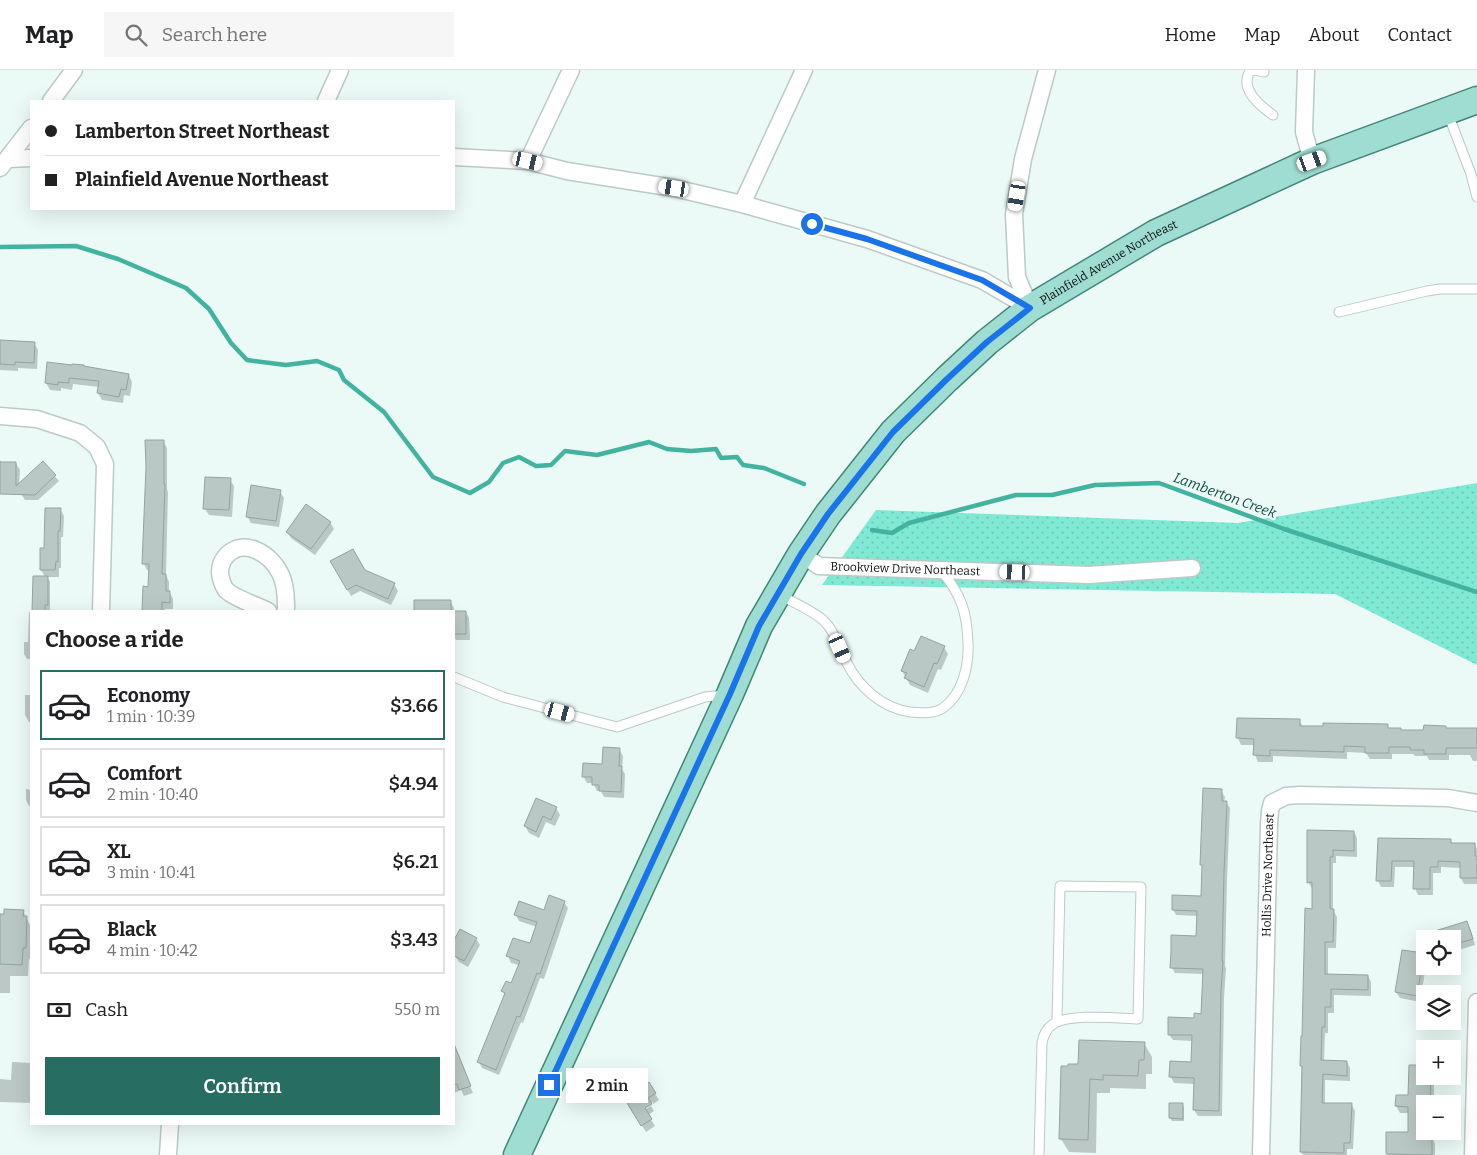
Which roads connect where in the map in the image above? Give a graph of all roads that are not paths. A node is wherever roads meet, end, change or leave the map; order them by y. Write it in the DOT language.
graph roads {
  1 [pos="74,70"];
  2 [pos="340,70"];
  3 [pos="571,70"];
  4 [pos="804,70"];
  5 [pos="1047,70"];
  6 [pos="1306,70"];
  7 [pos="1264,72"];
  8 [pos="52,100"];
  9 [pos="326,100"];
  10 [pos="1477,100"];
  11 [pos="1448,111"];
  12 [pos="1273,115"];
  13 [pos="30,129"];
  14 [pos="455,157"];
  15 [pos="30,158"];
  16 [pos="528,161"];
  17 [pos="1312,161"];
  18 [pos="4,163"];
  19 [pos="1474,173"];
  20 [pos="1477,198"];
  21 [pos="742,204"];
  22 [pos="1477,289"];
  23 [pos="1030,308"];
  24 [pos="1339,312"];
  25 [pos="0,416"];
  26 [pos="801,554"];
  27 [pos="1192,568"];
  28 [pos="941,570"];
  29 [pos="777,594"];
  30 [pos="101,610"];
  31 [pos="266,610"];
  32 [pos="286,610"];
  33 [pos="455,677"];
  34 [pos="730,694"];
  35 [pos="1477,803"];
  36 [pos="1477,1002"];
  37 [pos="1057,1021"];
  38 [pos="1476,1098"];
  39 [pos="170,1125"];
  40 [pos="168,1155"];
  41 [pos="517,1155"];
  42 [pos="1038,1155"];
  43 [pos="1261,1155"];
  44 [pos="1473,1155"];
  1 -- 8 [label="street"];
  2 -- 9 [label="street"];
  3 -- 16 [label="street"];
  4 -- 21 [label="street"];
  5 -- 23 [label="street"];
  6 -- 17 [label="street"];
  7 -- 12 [label="lane"];
  10 -- 11 [label="main road, Plainfield Avenue Northeast"];
  11 -- 17 [label="main road, Plainfield Avenue Northeast"];
  11 -- 19 [label="lane"];
  13 -- 18 [label="street"];
  14 -- 16 [label="street"];
  15 -- 18 [label="street"];
  16 -- 21 [label="street"];
  17 -- 23 [label="main road, Plainfield Avenue Northeast"];
  19 -- 20 [label="lane"];
  21 -- 23 [label="street"];
  22 -- 24 [label="lane"];
  23 -- 26 [label="main road, Plainfield Avenue Northeast"];
  25 -- 30 [label="street"];
  26 -- 28 [label="street, Brookview Drive Northeast"];
  26 -- 29 [label="main road, Plainfield Avenue Northeast"];
  27 -- 28 [label="street, Brookview Drive Northeast"];
  28 -- 29 [label="lane"];
  29 -- 34 [label="main road, Plainfield Avenue Northeast"];
  31 -- 32 [label="street"];
  33 -- 34 [label="lane"];
  34 -- 41 [label="main road, Plainfield Avenue Northeast"];
  35 -- 43 [label="street, Hollis Drive Northeast"];
  36 -- 38 [label="street"];
  37 -- 37 [label="lane"];
  37 -- 42 [label="lane"];
  38 -- 44 [label="street"];
  39 -- 40 [label="street"];
}
